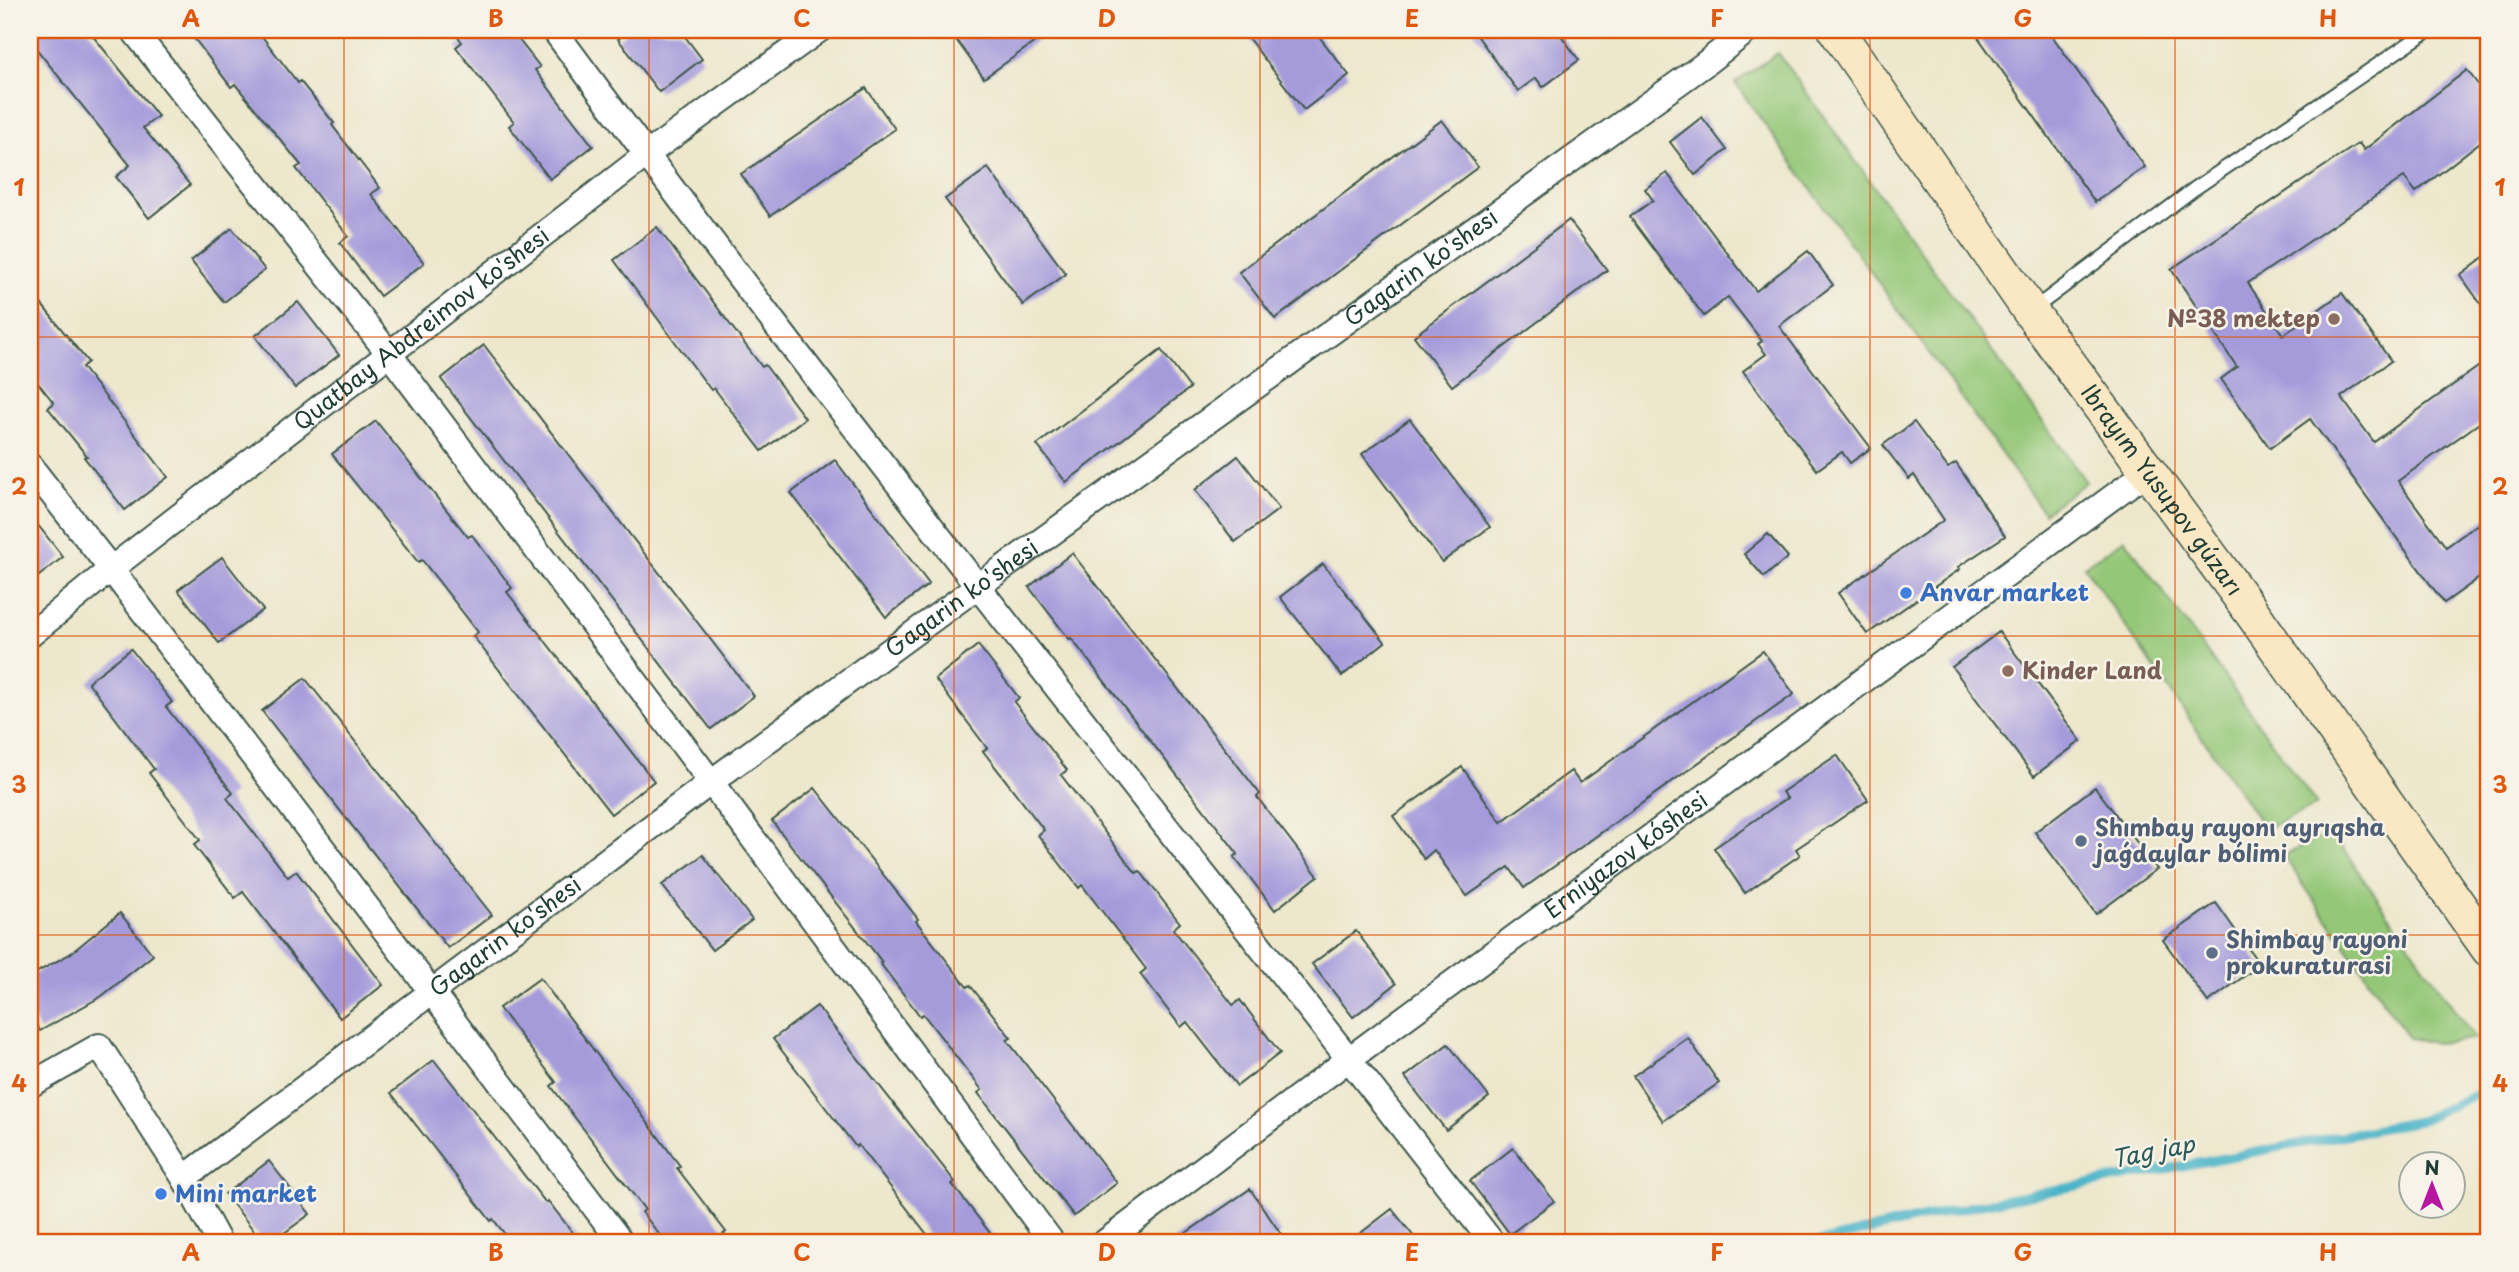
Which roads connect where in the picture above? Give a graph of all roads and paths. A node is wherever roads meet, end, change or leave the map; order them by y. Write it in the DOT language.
graph roads {
  1 [pos="133,30"];
  2 [pos="554,30"];
  3 [pos="819,30"];
  4 [pos="1748,30"];
  5 [pos="1836,30"];
  6 [pos="2429,30"];
  7 [pos="646,155"];
  8 [pos="2030,312"];
  9 [pos="390,355"];
  10 [pos="30,466"];
  11 [pos="2148,471"];
  12 [pos="111,569"];
  13 [pos="978,586"];
  14 [pos="30,635"];
  15 [pos="711,782"];
  16 [pos="2489,949"];
  17 [pos="431,994"];
  18 [pos="1349,1059"];
  19 [pos="30,1085"];
  20 [pos="184,1178"];
  21 [pos="219,1242"];
  22 [pos="621,1242"];
  23 [pos="1052,1242"];
  24 [pos="1105,1242"];
  25 [pos="1492,1242"];
  1 -- 9 [label="street"];
  2 -- 7 [label="street"];
  3 -- 7 [label="street, Quatbay Abdreimov ko'shesi"];
  4 -- 13 [label="street, Gagarin ko'shesi"];
  5 -- 8 [label="main road, Ibrayım Yusupov gúzarı"];
  6 -- 8 [label="lane"];
  7 -- 9 [label="street, Quatbay Abdreimov ko'shesi"];
  7 -- 13 [label="street"];
  8 -- 11 [label="main road, Ibrayım Yusupov gúzarı"];
  9 -- 12 [label="street, Quatbay Abdreimov ko'shesi"];
  9 -- 15 [label="street"];
  10 -- 12 [label="street"];
  11 -- 16 [label="main road, Ibrayım Yusupov gúzarı"];
  11 -- 18 [label="street, Erniyazov kóshesi"];
  12 -- 14 [label="street, Quatbay Abdreimov ko'shesi"];
  12 -- 17 [label="street"];
  13 -- 15 [label="street, Gagarin ko'shesi"];
  13 -- 18 [label="street"];
  15 -- 17 [label="street, Gagarin ko'shesi"];
  15 -- 23 [label="street"];
  17 -- 20 [label="street, Gagarin ko'shesi"];
  17 -- 22 [label="street"];
  18 -- 24 [label="street, Erniyazov kóshesi"];
  18 -- 25 [label="street"];
  19 -- 20 [label="street"];
  20 -- 21 [label="street"];
}
